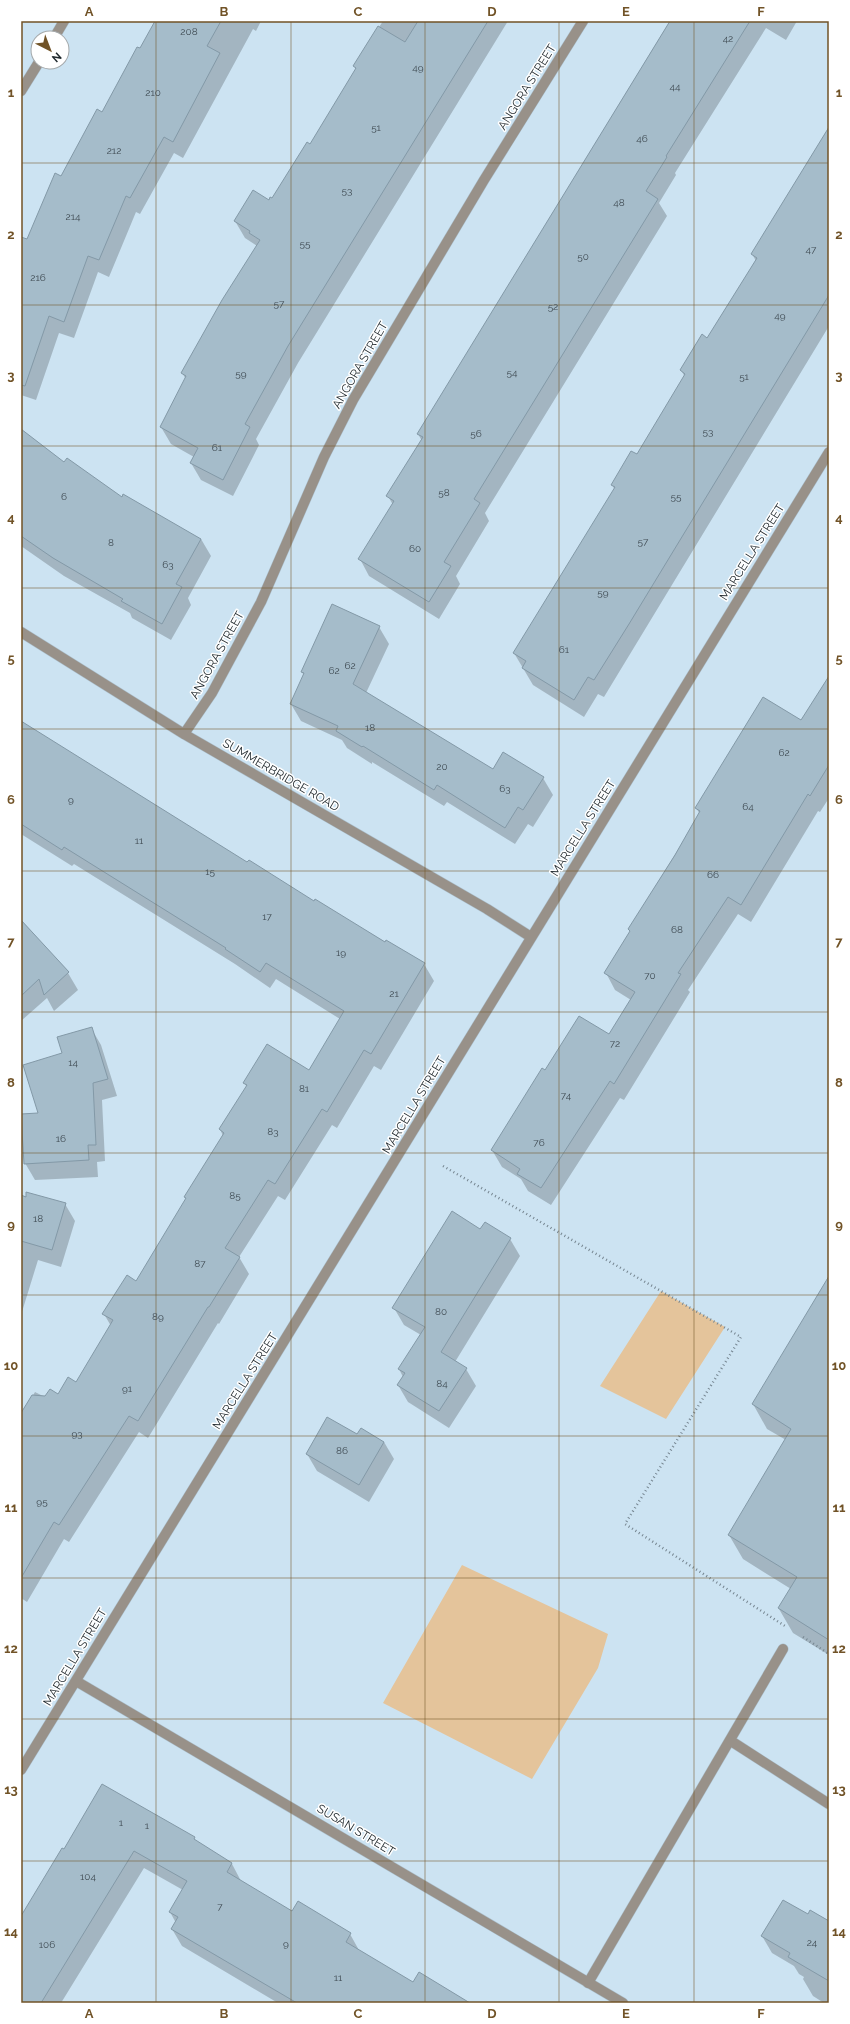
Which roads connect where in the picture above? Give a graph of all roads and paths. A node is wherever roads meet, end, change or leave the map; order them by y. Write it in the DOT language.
graph roads {
  1 [pos="64,21"];
  2 [pos="583,21"];
  3 [pos="59,30"];
  4 [pos="34,70"];
  5 [pos="21,91"];
  6 [pos="829,452"];
  7 [pos="21,632"];
  8 [pos="184,734"];
  9 [pos="531,937"];
  10 [pos="443,1166"];
  11 [pos="789,1629"];
  12 [pos="796,1633"];
  13 [pos="783,1649"];
  14 [pos="829,1654"];
  15 [pos="76,1681"];
  16 [pos="730,1741"];
  17 [pos="21,1770"];
  18 [pos="829,1804"];
  19 [pos="588,1983"];
  20 [pos="623,2003"];
  1 -- 3 [label="street"];
  2 -- 8 [label="street, ANGORA STREET"];
  4 -- 5 [label="street"];
  6 -- 9 [label="street, MARCELLA STREET"];
  7 -- 8 [label="street, SUMMERBRIDGE ROAD"];
  8 -- 9 [label="street, SUMMERBRIDGE ROAD"];
  9 -- 15 [label="street, MARCELLA STREET"];
  10 -- 11 [label="path"];
  12 -- 14 [label="path"];
  13 -- 16 [label="street"];
  15 -- 17 [label="street, MARCELLA STREET"];
  15 -- 19 [label="street, SUSAN STREET"];
  16 -- 18 [label="street"];
  16 -- 19 [label="street"];
  19 -- 20 [label="street, SUSAN STREET"];
}
